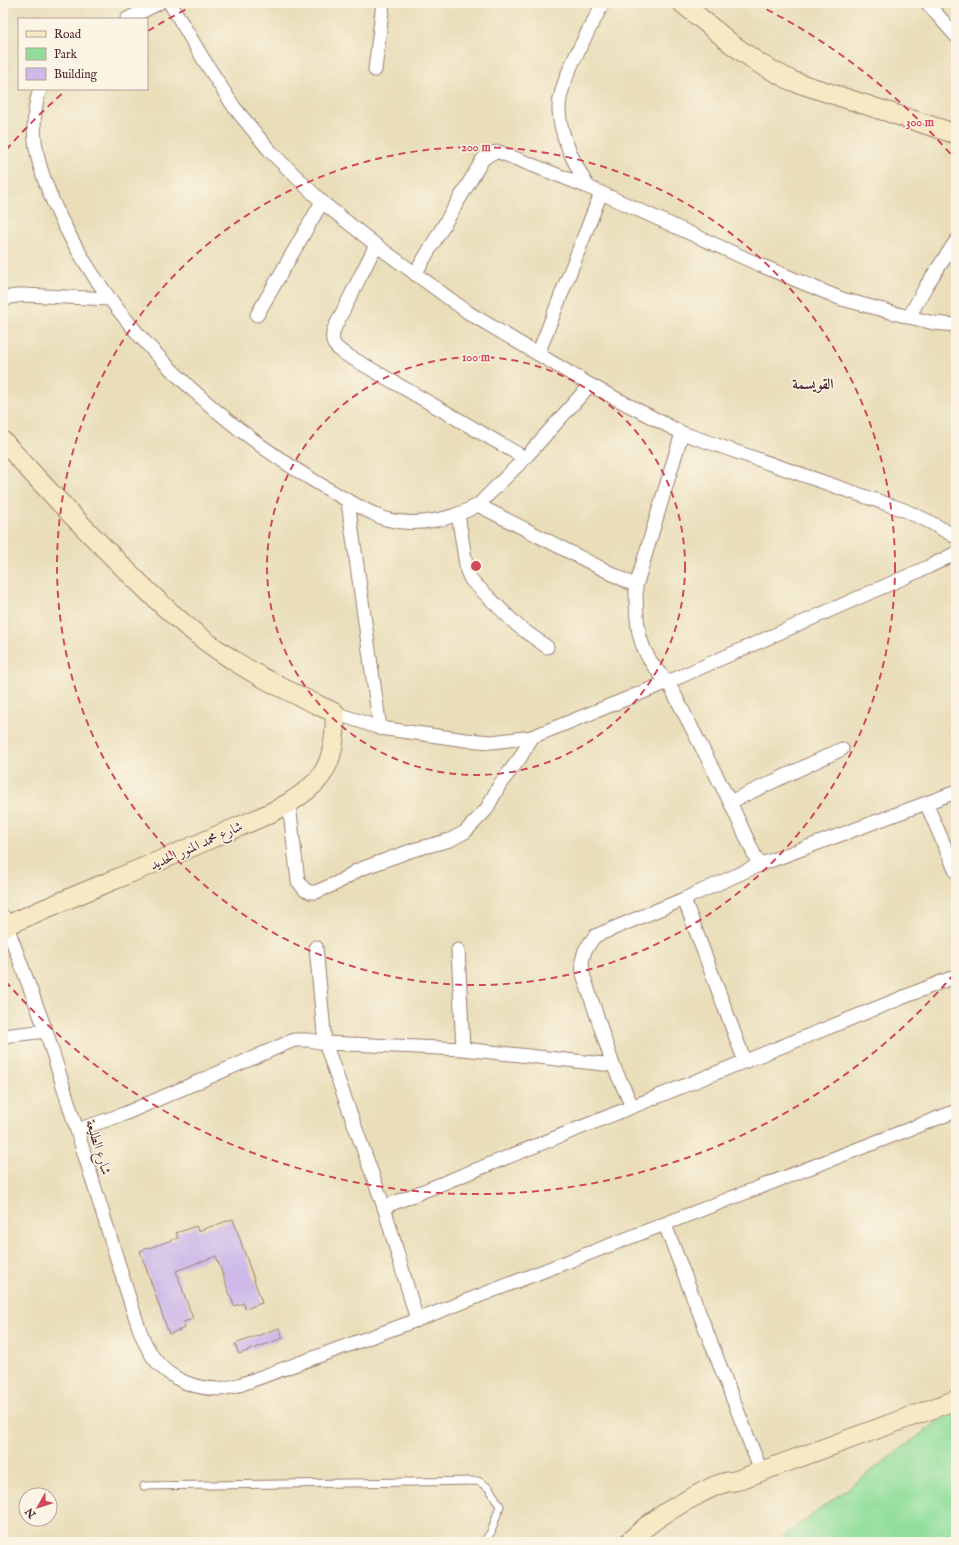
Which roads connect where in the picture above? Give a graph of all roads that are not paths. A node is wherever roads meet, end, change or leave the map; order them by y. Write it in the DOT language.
graph roads {
  1 [pos="159,3"];
  2 [pos="170,3"];
  3 [pos="383,3"];
  4 [pos="603,3"];
  5 [pos="682,3"];
  6 [pos="927,3"];
  7 [pos="129,18"];
  8 [pos="956,36"];
  9 [pos="375,70"];
  10 [pos="40,90"];
  11 [pos="956,134"];
  12 [pos="588,187"];
  13 [pos="600,193"];
  14 [pos="322,202"];
  15 [pos="956,241"];
  16 [pos="376,245"];
  17 [pos="415,274"];
  18 [pos="110,299"];
  19 [pos="3,301"];
  20 [pos="257,315"];
  21 [pos="909,317"];
  22 [pos="956,325"];
  23 [pos="538,354"];
  24 [pos="590,385"];
  25 [pos="682,433"];
  26 [pos="3,441"];
  27 [pos="525,458"];
  28 [pos="348,502"];
  29 [pos="478,505"];
  30 [pos="458,514"];
  31 [pos="956,537"];
  32 [pos="956,554"];
  33 [pos="636,586"];
  34 [pos="547,647"];
  35 [pos="668,682"];
  36 [pos="335,713"];
  37 [pos="380,728"];
  38 [pos="532,736"];
  39 [pos="842,749"];
  40 [pos="956,792"];
  41 [pos="730,802"];
  42 [pos="926,803"];
  43 [pos="289,804"];
  44 [pos="759,865"];
  45 [pos="956,872"];
  46 [pos="684,899"];
  47 [pos="4,923"];
  48 [pos="316,947"];
  49 [pos="458,950"];
  50 [pos="956,976"];
  51 [pos="46,1031"];
  52 [pos="3,1036"];
  53 [pos="325,1043"];
  54 [pos="463,1049"];
  55 [pos="745,1062"];
  56 [pos="614,1065"];
  57 [pos="632,1106"];
  58 [pos="956,1112"];
  59 [pos="77,1130"];
  60 [pos="384,1207"];
  61 [pos="665,1225"];
  62 [pos="417,1320"];
  63 [pos="956,1387"];
  64 [pos="956,1400"];
  65 [pos="759,1466"];
  66 [pos="144,1486"];
  67 [pos="484,1542"];
  68 [pos="629,1542"];
  1 -- 7 [label="street"];
  2 -- 14 [label="street"];
  3 -- 9 [label="street"];
  4 -- 12 [label="street"];
  5 -- 11 [label="street"];
  6 -- 8 [label="street"];
  10 -- 18 [label="street"];
  12 -- 13 [label="street"];
  12 -- 17 [label="street"];
  13 -- 21 [label="street"];
  13 -- 23 [label="street"];
  14 -- 16 [label="street"];
  14 -- 20 [label="street"];
  15 -- 21 [label="street"];
  16 -- 17 [label="street"];
  16 -- 27 [label="street"];
  17 -- 23 [label="street"];
  18 -- 19 [label="street"];
  18 -- 28 [label="street"];
  21 -- 22 [label="street"];
  23 -- 24 [label="street"];
  24 -- 25 [label="street"];
  24 -- 27 [label="street"];
  25 -- 31 [label="street"];
  25 -- 33 [label="street"];
  26 -- 36 [label="street"];
  27 -- 29 [label="street"];
  28 -- 30 [label="street"];
  28 -- 37 [label="street"];
  29 -- 30 [label="street"];
  29 -- 33 [label="street"];
  30 -- 34 [label="street"];
  32 -- 35 [label="street"];
  33 -- 35 [label="street"];
  35 -- 38 [label="street"];
  35 -- 41 [label="street"];
  36 -- 37 [label="street"];
  36 -- 43 [label="street, شارع محمد المنور الحديد"];
  37 -- 38 [label="street"];
  38 -- 43 [label="street"];
  39 -- 41 [label="street"];
  40 -- 42 [label="street"];
  41 -- 44 [label="street"];
  42 -- 44 [label="street"];
  42 -- 45 [label="street"];
  43 -- 47 [label="street, شارع محمد المنور الحديد"];
  44 -- 46 [label="street"];
  46 -- 55 [label="street"];
  46 -- 56 [label="street"];
  47 -- 51 [label="street, شارع الطليعة"];
  48 -- 53 [label="street"];
  49 -- 54 [label="street"];
  50 -- 55 [label="street"];
  51 -- 52 [label="street"];
  51 -- 59 [label="street, شارع الطليعة"];
  53 -- 54 [label="street"];
  53 -- 59 [label="street"];
  53 -- 60 [label="street"];
  54 -- 56 [label="street"];
  55 -- 57 [label="street"];
  56 -- 57 [label="street"];
  57 -- 60 [label="street"];
  58 -- 61 [label="street, شارع الطليعة"];
  59 -- 62 [label="street, شارع الطليعة"];
  60 -- 62 [label="street"];
  61 -- 62 [label="street, شارع الطليعة"];
  61 -- 65 [label="street"];
  63 -- 65 [label="street"];
  64 -- 65 [label="street"];
  65 -- 68 [label="street"];
  66 -- 67 [label="lane"];
}
